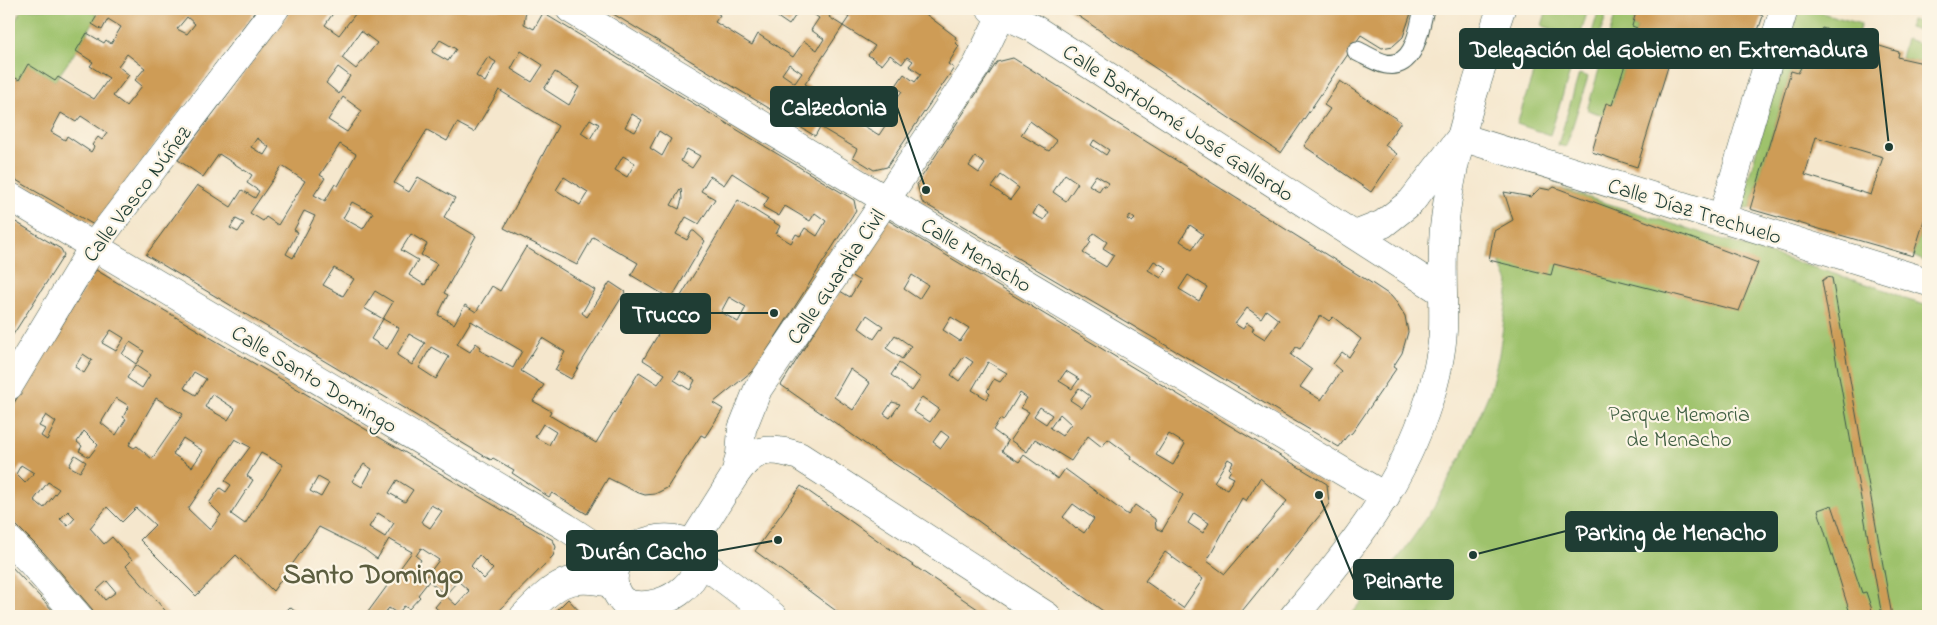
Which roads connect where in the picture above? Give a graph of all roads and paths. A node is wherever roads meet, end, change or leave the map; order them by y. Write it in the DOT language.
graph roads {
  1 [pos="274,9"];
  2 [pos="570,9"];
  3 [pos="1424,9"];
  4 [pos="1501,9"];
  5 [pos="1784,9"];
  6 [pos="999,11"];
  7 [pos="1357,51"];
  8 [pos="1461,137"];
  9 [pos="9,196"];
  10 [pos="887,200"];
  11 [pos="1722,218"];
  12 [pos="1355,235"];
  13 [pos="93,247"];
  14 [pos="1928,282"];
  15 [pos="1442,291"];
  16 [pos="9,386"];
  17 [pos="735,475"];
  18 [pos="1386,497"];
  19 [pos="9,540"];
  20 [pos="694,552"];
  21 [pos="623,591"];
  22 [pos="78,616"];
  23 [pos="524,616"];
  24 [pos="773,616"];
  25 [pos="1047,616"];
  26 [pos="1294,616"];
  1 -- 13 [label="street, Calle Vasco Núñez"];
  2 -- 10 [label="street, Calle Menacho"];
  3 -- 7 [label="lane"];
  4 -- 8 [label="street"];
  5 -- 11 [label="street"];
  6 -- 10 [label="street, Calle Guardia Civil"];
  6 -- 12 [label="street, Calle Bartolomé José Gallardo"];
  8 -- 11 [label="street, Calle Díaz Trechuelo"];
  8 -- 12 [label="street"];
  8 -- 15 [label="street"];
  9 -- 13 [label="street, Calle Santo Domingo"];
  10 -- 17 [label="street, Calle Guardia Civil"];
  10 -- 18 [label="street, Calle Menacho"];
  11 -- 14 [label="street, Calle Díaz Trechuelo"];
  12 -- 15 [label="street, Calle Bartolomé José Gallardo"];
  13 -- 16 [label="street, Calle Vasco Núñez"];
  13 -- 21 [label="street, Calle Santo Domingo"];
  15 -- 18 [label="street"];
  17 -- 20 [label="street, Calle Guardia Civil"];
  17 -- 25 [label="street"];
  18 -- 26 [label="street"];
  19 -- 22 [label="street"];
  20 -- 21 [label="street"];
  20 -- 21 [label="street"];
  20 -- 24 [label="street"];
  21 -- 23 [label="street"];
}
